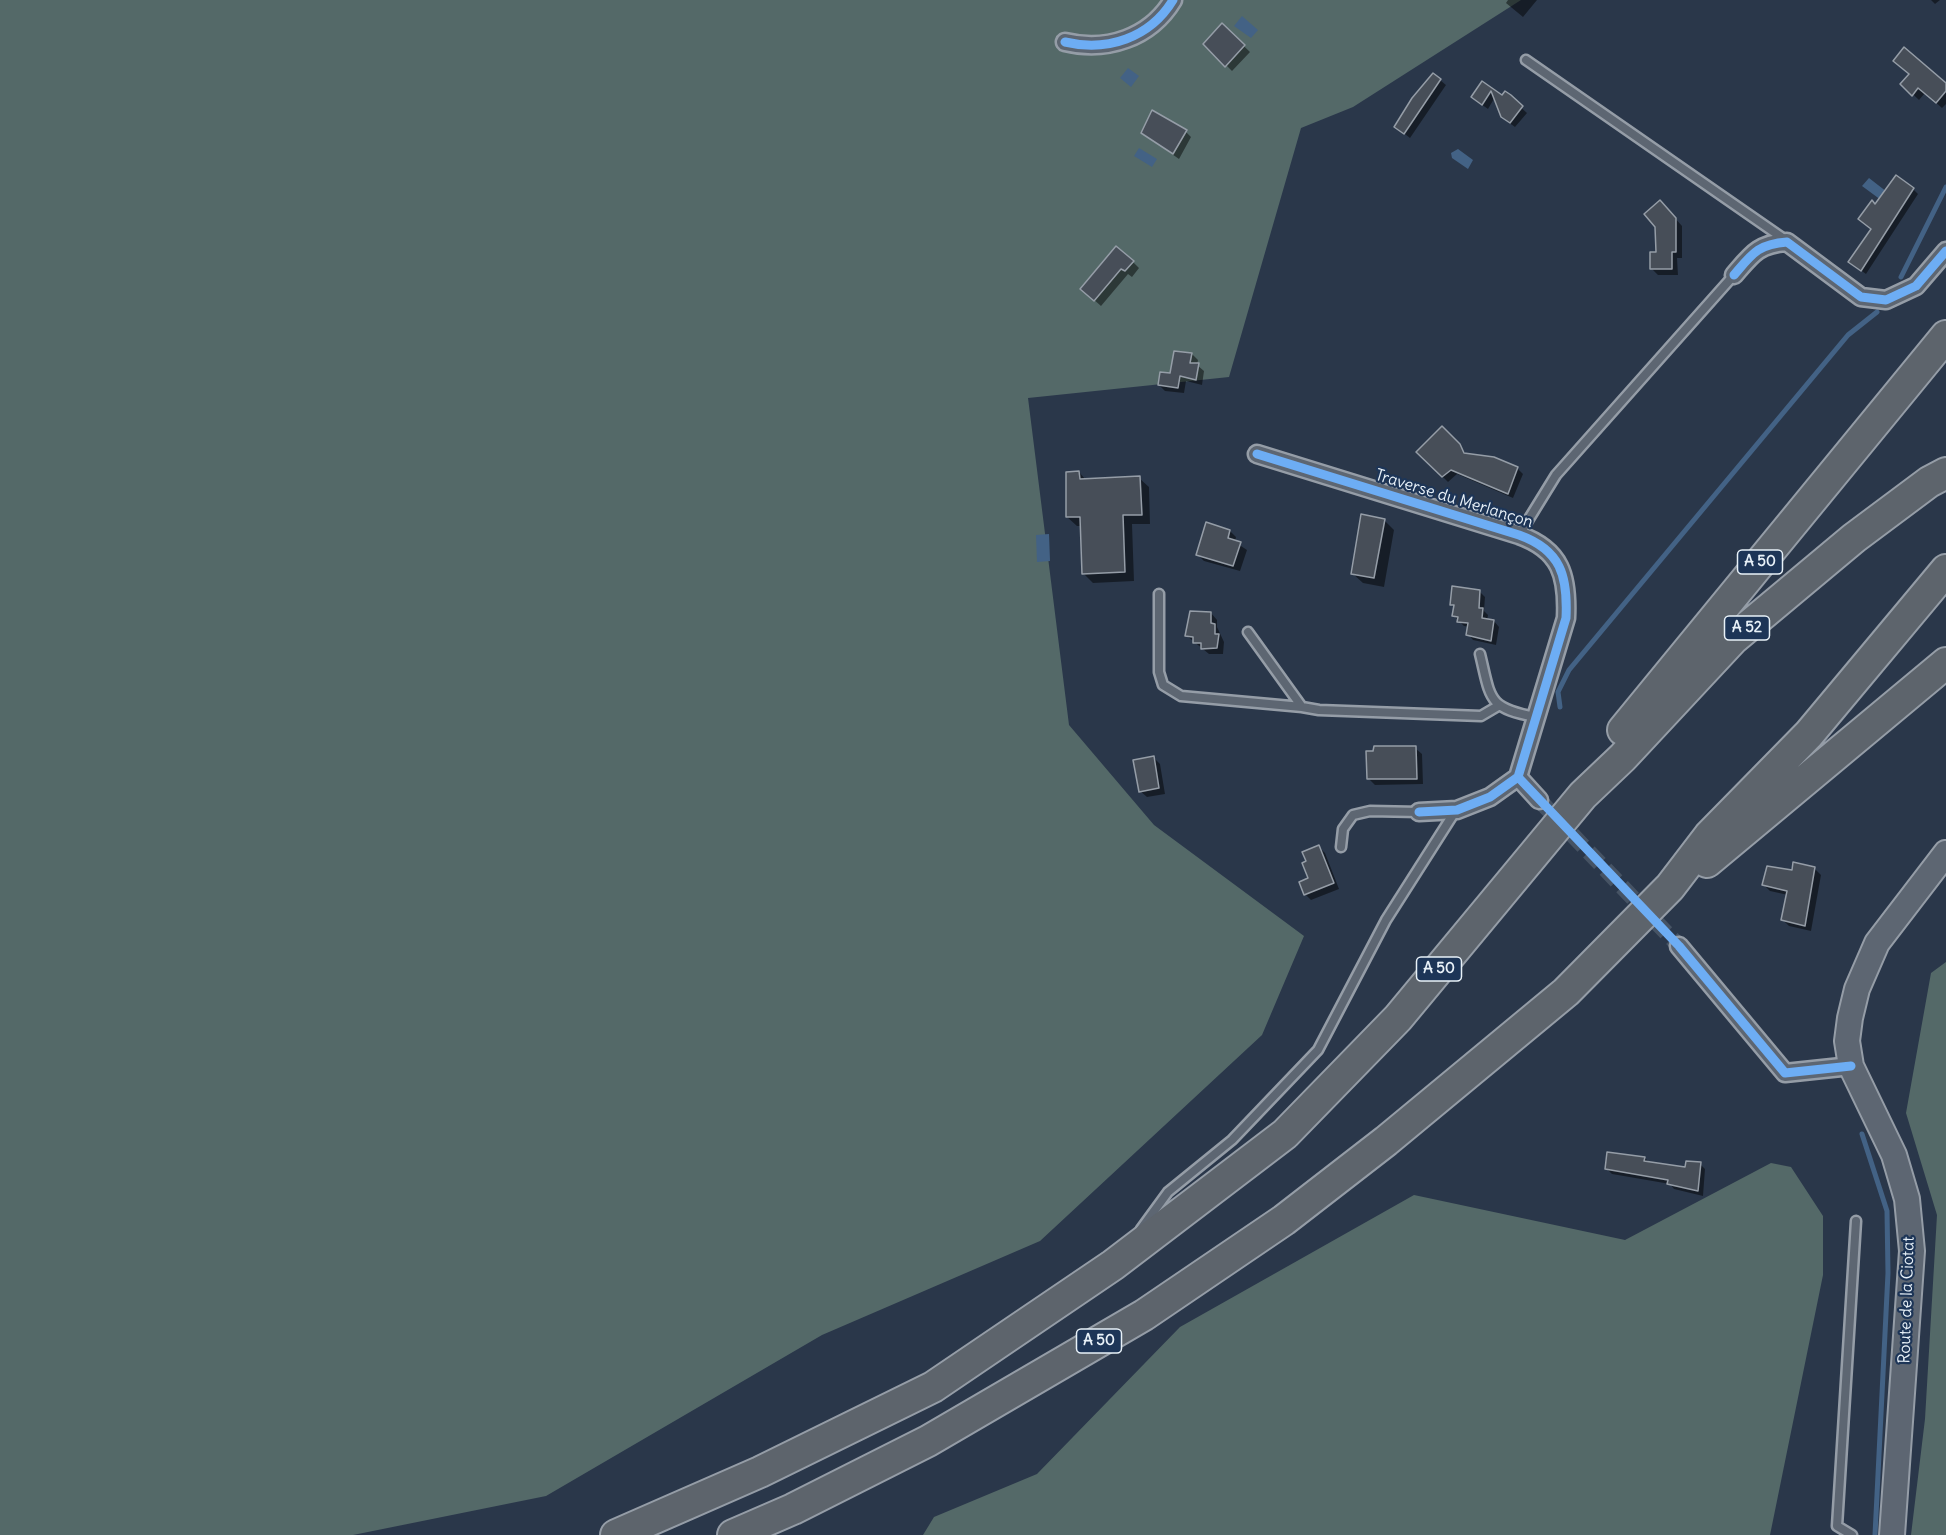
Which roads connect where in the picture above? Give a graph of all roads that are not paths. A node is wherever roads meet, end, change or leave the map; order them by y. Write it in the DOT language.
graph roads {
  1 [pos="1173,0"];
  2 [pos="1065,42"];
  3 [pos="1526,60"];
  4 [pos="1787,242"];
  5 [pos="1946,251"];
  6 [pos="1734,275"];
  7 [pos="1946,336"];
  8 [pos="1257,454"];
  9 [pos="1938,478"];
  10 [pos="1520,535"];
  11 [pos="1946,570"];
  12 [pos="1159,594"];
  13 [pos="1248,632"];
  14 [pos="1480,654"];
  15 [pos="1946,663"];
  16 [pos="1302,706"];
  17 [pos="1498,706"];
  18 [pos="1536,717"];
  19 [pos="1518,777"];
  20 [pos="1583,795"];
  21 [pos="1539,800"];
  22 [pos="1457,810"];
  23 [pos="1419,812"];
  24 [pos="1341,847"];
  25 [pos="1946,853"];
  26 [pos="1670,887"];
  27 [pos="1679,946"];
  28 [pos="1851,1066"];
  29 [pos="1856,1221"];
  30 [pos="1113,1265"];
  31 [pos="616,1535"];
  32 [pos="733,1535"];
  33 [pos="1852,1535"];
  34 [pos="1892,1535"];
  1 -- 2 [label="street"];
  3 -- 4 [label="lane"];
  4 -- 5 [label="street"];
  4 -- 6 [label="street"];
  6 -- 10 [label="lane"];
  7 -- 20 [label="highway, A 50"];
  8 -- 10 [label="street, Traverse du Merlançon"];
  9 -- 20 [label="highway, A 52"];
  10 -- 18 [label="street, Traverse du Merlançon"];
  11 -- 26 [label="highway, A 50"];
  12 -- 16 [label="lane"];
  13 -- 16 [label="lane"];
  14 -- 17 [label="lane"];
  15 -- 26 [label="highway"];
  16 -- 17 [label="lane"];
  17 -- 18 [label="lane"];
  18 -- 19 [label="street, Traverse du Merlançon"];
  19 -- 21 [label="street"];
  19 -- 22 [label="street"];
  20 -- 30 [label="highway, A 50"];
  22 -- 23 [label="street"];
  22 -- 30 [label="lane"];
  23 -- 24 [label="lane"];
  25 -- 28 [label="main road, Route de la Ciotat"];
  26 -- 32 [label="highway, A 50"];
  27 -- 28 [label="street"];
  28 -- 34 [label="main road, Route de la Ciotat"];
  29 -- 33 [label="lane"];
  30 -- 31 [label="highway, A 50"];
}
